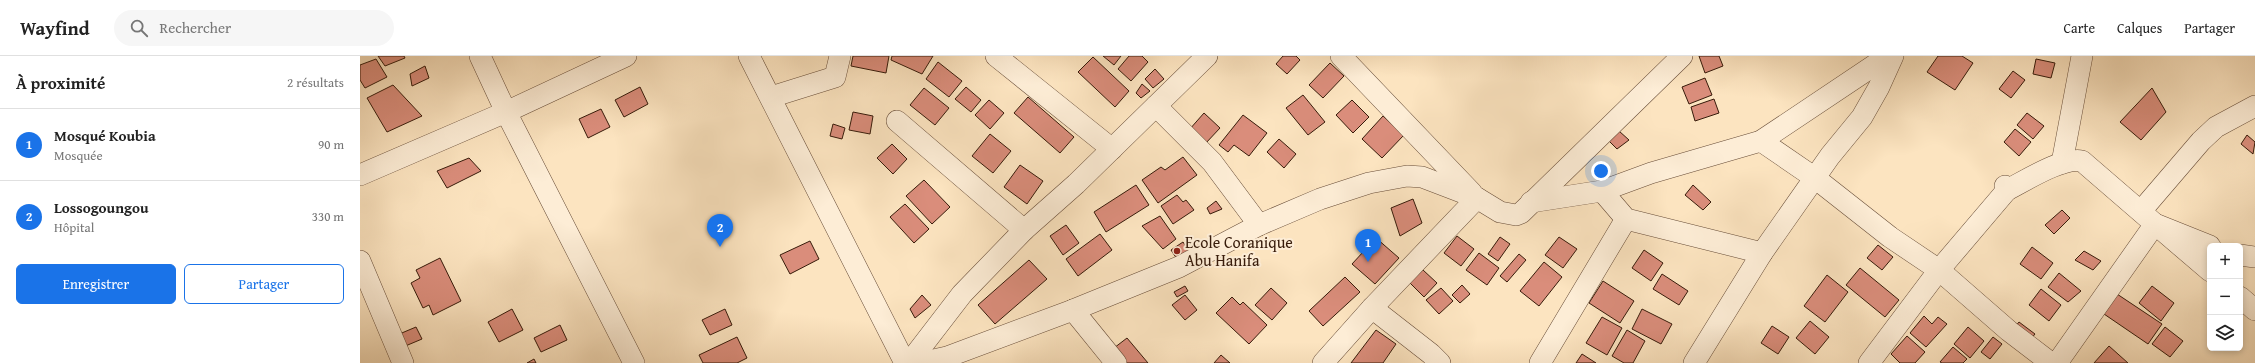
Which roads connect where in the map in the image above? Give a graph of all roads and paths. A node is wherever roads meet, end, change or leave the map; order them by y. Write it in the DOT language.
graph roads {
  1 [pos="480,56"];
  2 [pos="626,56"];
  3 [pos="749,56"];
  4 [pos="840,56"];
  5 [pos="996,56"];
  6 [pos="1207,56"];
  7 [pos="1341,56"];
  8 [pos="1682,56"];
  9 [pos="1888,56"];
  10 [pos="1893,56"];
  11 [pos="2082,56"];
  12 [pos="771,97"];
  13 [pos="1156,106"];
  14 [pos="2255,106"];
  15 [pos="506,112"];
  16 [pos="897,121"];
  17 [pos="1761,141"];
  18 [pos="1112,149"];
  19 [pos="2062,163"];
  20 [pos="360,175"];
  21 [pos="1815,178"];
  22 [pos="1602,191"];
  23 [pos="1477,198"];
  24 [pos="1531,202"];
  25 [pos="2148,218"];
  26 [pos="1626,219"];
  27 [pos="1260,225"];
  28 [pos="1024,230"];
  29 [pos="2207,245"];
  30 [pos="1762,253"];
  31 [pos="2243,255"];
  32 [pos="2255,257"];
  33 [pos="360,261"];
  34 [pos="2207,268"];
  35 [pos="1939,270"];
  36 [pos="2243,300"];
  37 [pos="1372,308"];
  38 [pos="1073,310"];
  39 [pos="2255,310"];
  40 [pos="949,360"];
  41 [pos="1873,362"];
  42 [pos="403,363"];
  43 [pos="634,363"];
  44 [pos="905,363"];
  45 [pos="909,363"];
  46 [pos="920,363"];
  47 [pos="1116,363"];
  48 [pos="1323,363"];
  49 [pos="1440,363"];
  50 [pos="1540,363"];
  51 [pos="1694,363"];
  52 [pos="2051,363"];
  53 [pos="2057,363"];
  1 -- 15 [label="street"];
  2 -- 15 [label="street"];
  3 -- 12 [label="street"];
  4 -- 12 [label="street"];
  5 -- 18 [label="street"];
  6 -- 13 [label="street"];
  7 -- 23 [label="street"];
  8 -- 24 [label="street"];
  9 -- 17 [label="street"];
  10 -- 21 [label="street"];
  11 -- 19 [label="street"];
  12 -- 44 [label="street"];
  13 -- 18 [label="street"];
  13 -- 27 [label="street"];
  14 -- 25 [label="street"];
  15 -- 20 [label="street"];
  15 -- 43 [label="street"];
  16 -- 28 [label="street"];
  17 -- 21 [label="street"];
  17 -- 22 [label="street"];
  18 -- 28 [label="street"];
  19 -- 25 [label="street"];
  19 -- 35 [label="street"];
  21 -- 30 [label="street"];
  21 -- 35 [label="street"];
  22 -- 24 [label="street"];
  22 -- 26 [label="street"];
  23 -- 24 [label="street"];
  23 -- 27 [label="street"];
  23 -- 37 [label="street"];
  25 -- 29 [label="street"];
  25 -- 34 [label="street"];
  25 -- 53 [label="street"];
  26 -- 30 [label="street"];
  26 -- 50 [label="street"];
  27 -- 38 [label="street"];
  28 -- 45 [label="street"];
  30 -- 51 [label="street"];
  31 -- 32 [label="street"];
  33 -- 42 [label="street"];
  35 -- 41 [label="street"];
  35 -- 52 [label="street"];
  36 -- 39 [label="street"];
  37 -- 48 [label="street"];
  37 -- 49 [label="street"];
  38 -- 40 [label="street"];
  38 -- 47 [label="street"];
  40 -- 46 [label="street"];
}
